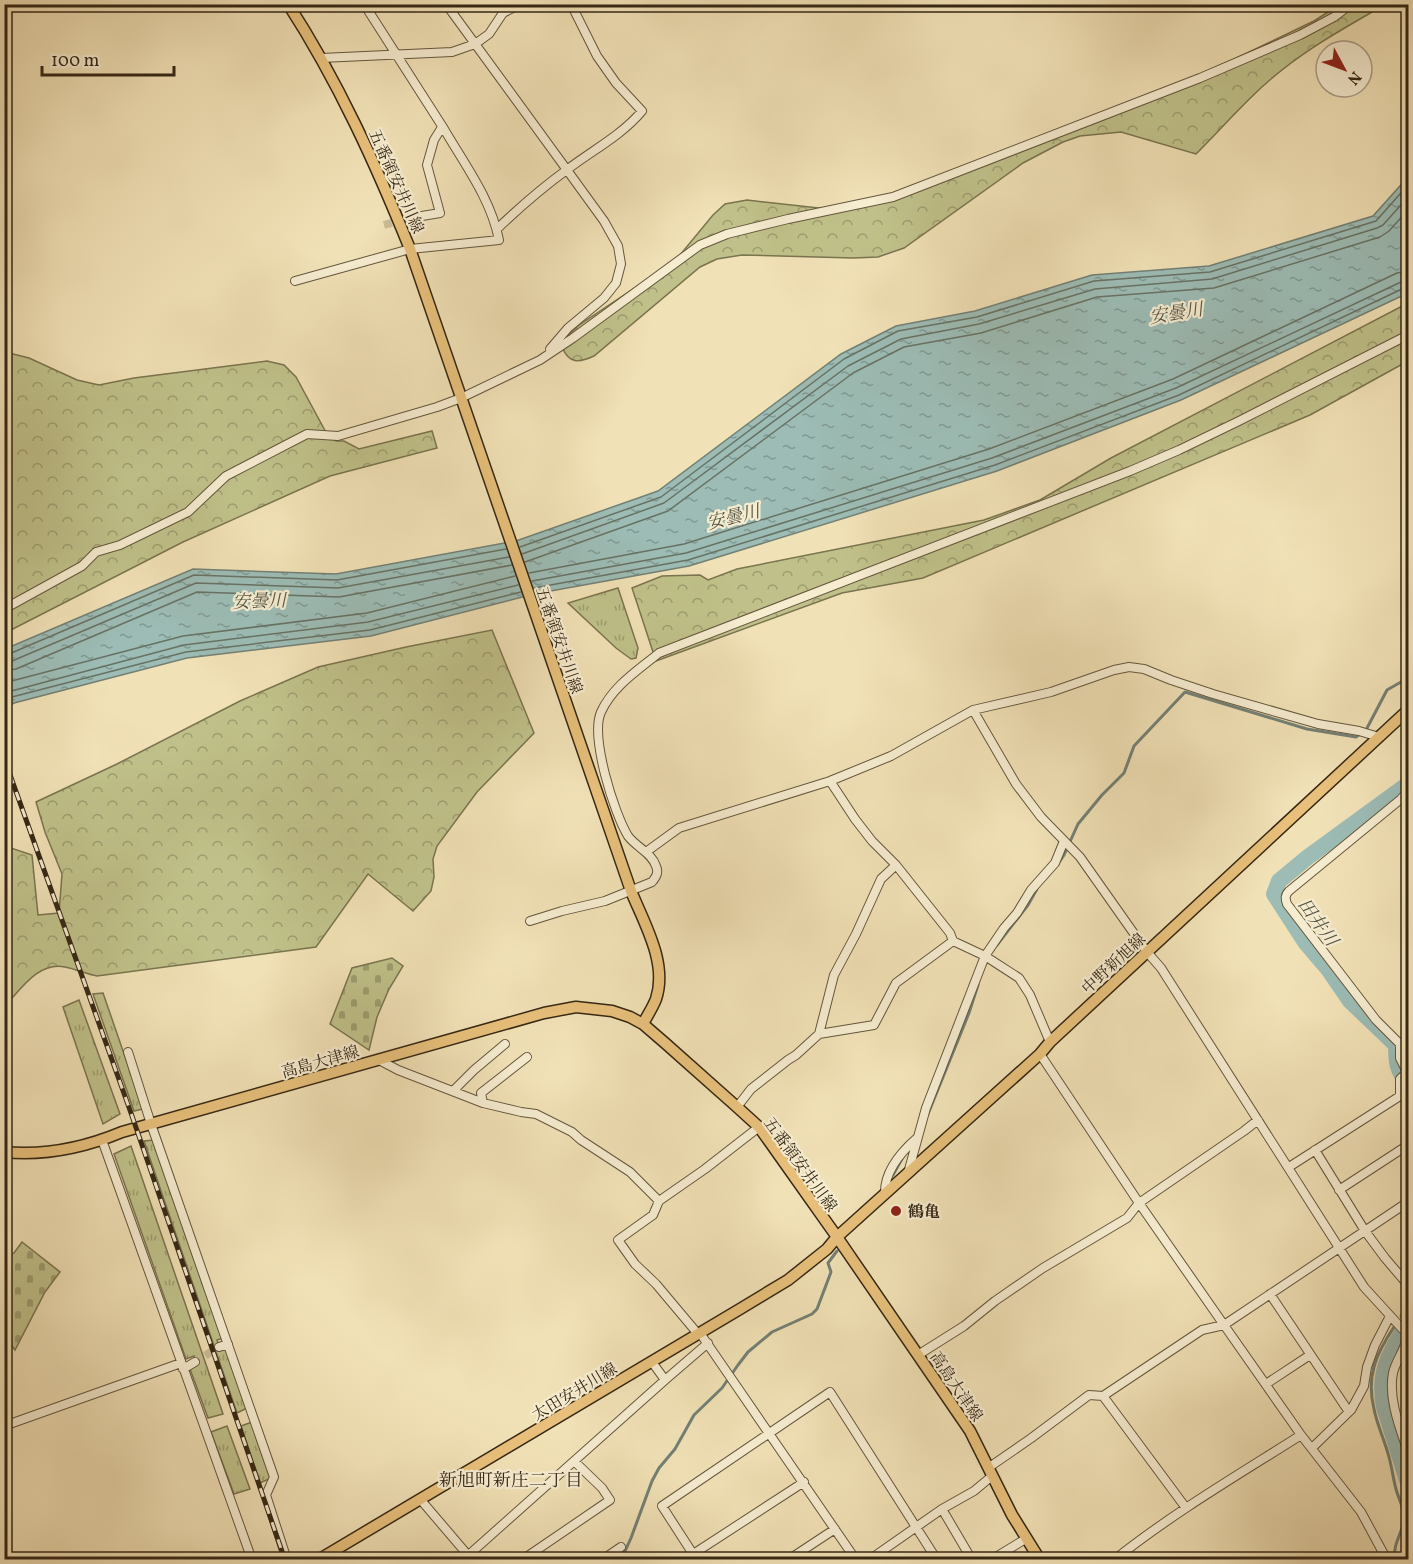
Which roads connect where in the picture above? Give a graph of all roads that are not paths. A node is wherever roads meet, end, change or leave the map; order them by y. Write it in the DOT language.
graph roads {
  1 [pos="288,4"];
  2 [pos="364,4"];
  3 [pos="446,4"];
  4 [pos="520,4"];
  5 [pos="571,4"];
  6 [pos="1351,4"];
  7 [pos="475,44"];
  8 [pos="398,55"];
  9 [pos="321,58"];
  10 [pos="442,127"];
  11 [pos="567,170"];
  12 [pos="410,218"];
  13 [pos="497,229"];
  14 [pos="410,249"];
  15 [pos="295,281"];
  16 [pos="1408,335"];
  17 [pos="547,355"];
  18 [pos="461,398"];
  19 [pos="4,609"];
  20 [pos="973,710"];
  21 [pos="1408,710"];
  22 [pos="1379,737"];
  23 [pos="830,781"];
  24 [pos="1408,791"];
  25 [pos="1064,842"];
  26 [pos="645,852"];
  27 [pos="896,865"];
  28 [pos="631,891"];
  29 [pos="530,921"];
  30 [pos="953,941"];
  31 [pos="1148,952"];
  32 [pos="984,956"];
  33 [pos="643,1024"];
  34 [pos="819,1034"];
  35 [pos="1050,1042"];
  36 [pos="505,1044"];
  37 [pos="128,1052"];
  38 [pos="1040,1054"];
  39 [pos="527,1057"];
  40 [pos="380,1060"];
  41 [pos="453,1091"];
  42 [pos="1404,1096"];
  43 [pos="483,1103"];
  44 [pos="737,1107"];
  45 [pos="1258,1120"];
  46 [pos="151,1124"];
  47 [pos="759,1128"];
  48 [pos="917,1138"];
  49 [pos="102,1140"];
  50 [pos="1408,1145"];
  51 [pos="1315,1150"];
  52 [pos="4,1152"];
  53 [pos="1289,1167"];
  54 [pos="908,1173"];
  55 [pos="1340,1190"];
  56 [pos="885,1194"];
  57 [pos="659,1201"];
  58 [pos="1139,1203"];
  59 [pos="1407,1205"];
  60 [pos="1365,1231"];
  61 [pos="837,1237"];
  62 [pos="1340,1248"];
  63 [pos="1408,1286"];
  64 [pos="1270,1294"];
  65 [pos="1390,1316"];
  66 [pos="1224,1325"];
  67 [pos="699,1334"];
  68 [pos="1408,1335"];
  69 [pos="708,1343"];
  70 [pos="918,1355"];
  71 [pos="1310,1355"];
  72 [pos="195,1362"];
  73 [pos="652,1362"];
  74 [pos="182,1366"];
  75 [pos="665,1380"];
  76 [pos="1266,1384"];
  77 [pos="1103,1396"];
  78 [pos="1349,1412"];
  79 [pos="4,1426"];
  80 [pos="770,1432"];
  81 [pos="1301,1435"];
  82 [pos="1312,1448"];
  83 [pos="1408,1452"];
  84 [pos="574,1461"];
  85 [pos="990,1472"];
  86 [pos="804,1482"];
  87 [pos="420,1500"];
  88 [pos="1186,1508"];
  89 [pos="942,1509"];
  90 [pos="916,1526"];
  91 [pos="835,1529"];
  92 [pos="1027,1538"];
  93 [pos="621,1546"];
  94 [pos="693,1554"];
  95 [pos="468,1558"];
  96 [pos="527,1558"];
  97 [pos="252,1560"];
  98 [pos="287,1560"];
  99 [pos="318,1560"];
  100 [pos="602,1560"];
  101 [pos="684,1560"];
  102 [pos="788,1560"];
  103 [pos="856,1560"];
  104 [pos="869,1560"];
  105 [pos="937,1560"];
  106 [pos="972,1560"];
  107 [pos="991,1560"];
  108 [pos="1040,1560"];
  109 [pos="1114,1560"];
  110 [pos="1388,1560"];
  1 -- 9 [label="main road, 五番領安井川線"];
  2 -- 8 [label="street"];
  3 -- 7 [label="street"];
  4 -- 7 [label="street"];
  5 -- 11 [label="street"];
  6 -- 17 [label="street"];
  7 -- 8 [label="street"];
  7 -- 11 [label="street"];
  8 -- 9 [label="street"];
  8 -- 10 [label="street"];
  9 -- 14 [label="main road, 五番領安井川線"];
  10 -- 12 [label="street"];
  10 -- 13 [label="street"];
  11 -- 13 [label="street"];
  11 -- 17 [label="street"];
  13 -- 14 [label="street"];
  14 -- 15 [label="street"];
  14 -- 18 [label="main road, 五番領安井川線"];
  16 -- 26 [label="street"];
  17 -- 18 [label="street"];
  18 -- 19 [label="street"];
  18 -- 28 [label="main road, 五番領安井川線"];
  20 -- 22 [label="street"];
  20 -- 23 [label="street"];
  20 -- 25 [label="street"];
  21 -- 22 [label="main road, 中野新旭線"];
  22 -- 31 [label="main road, 中野新旭線"];
  23 -- 26 [label="street"];
  23 -- 27 [label="street"];
  24 -- 42 [label="street"];
  25 -- 31 [label="street"];
  25 -- 32 [label="street"];
  26 -- 28 [label="street"];
  27 -- 30 [label="street"];
  27 -- 34 [label="street"];
  28 -- 29 [label="street"];
  28 -- 33 [label="main road, 五番領安井川線"];
  30 -- 32 [label="street"];
  30 -- 34 [label="street"];
  31 -- 35 [label="main road, 中野新旭線"];
  31 -- 45 [label="street"];
  32 -- 35 [label="street"];
  32 -- 48 [label="street"];
  33 -- 40 [label="main road, 高島大津線"];
  33 -- 44 [label="main road, 五番領安井川線"];
  34 -- 44 [label="street"];
  35 -- 38 [label="main road, 中野新旭線"];
  36 -- 41 [label="street"];
  37 -- 46 [label="street"];
  38 -- 54 [label="main road, 中野新旭線"];
  38 -- 58 [label="street"];
  39 -- 43 [label="street"];
  40 -- 41 [label="street"];
  40 -- 46 [label="main road, 高島大津線"];
  41 -- 43 [label="street"];
  42 -- 51 [label="street"];
  43 -- 57 [label="street"];
  44 -- 47 [label="main road, 五番領安井川線"];
  45 -- 53 [label="street"];
  45 -- 58 [label="street"];
  46 -- 49 [label="main road, 高島大津線"];
  46 -- 98 [label="street"];
  47 -- 57 [label="street"];
  47 -- 61 [label="main road, 五番領安井川線"];
  48 -- 54 [label="street"];
  48 -- 56 [label="street"];
  49 -- 52 [label="main road, 高島大津線"];
  49 -- 74 [label="street"];
  50 -- 55 [label="street"];
  51 -- 53 [label="street"];
  51 -- 55 [label="street"];
  53 -- 62 [label="street"];
  54 -- 56 [label="main road, 中野新旭線"];
  55 -- 60 [label="street"];
  56 -- 61 [label="main road, 中野新旭線"];
  57 -- 67 [label="street"];
  58 -- 66 [label="street"];
  58 -- 70 [label="street"];
  59 -- 60 [label="street"];
  60 -- 62 [label="street"];
  60 -- 63 [label="street"];
  61 -- 67 [label="main road, 太田安井川線"];
  61 -- 70 [label="main road, 高島大津線"];
  62 -- 64 [label="street"];
  62 -- 65 [label="street"];
  64 -- 66 [label="street"];
  64 -- 71 [label="street"];
  65 -- 68 [label="street"];
  65 -- 78 [label="street"];
  66 -- 76 [label="street"];
  66 -- 77 [label="street"];
  67 -- 69 [label="street"];
  67 -- 73 [label="main road, 太田安井川線"];
  68 -- 83 [label="street"];
  69 -- 75 [label="street"];
  69 -- 80 [label="street"];
  70 -- 85 [label="main road, 高島大津線"];
  71 -- 76 [label="street"];
  71 -- 78 [label="street"];
  72 -- 74 [label="street"];
  73 -- 75 [label="street"];
  73 -- 87 [label="main road, 太田安井川線"];
  74 -- 79 [label="street"];
  74 -- 97 [label="street"];
  75 -- 84 [label="street"];
  76 -- 81 [label="street"];
  77 -- 85 [label="street"];
  77 -- 88 [label="street"];
  78 -- 82 [label="street"];
  80 -- 86 [label="street"];
  80 -- 90 [label="street"];
  80 -- 94 [label="street"];
  81 -- 82 [label="street"];
  81 -- 88 [label="street"];
  82 -- 110 [label="street"];
  84 -- 95 [label="street"];
  84 -- 96 [label="street"];
  85 -- 89 [label="street"];
  85 -- 92 [label="main road, 高島大津線"];
  86 -- 91 [label="street"];
  86 -- 94 [label="street"];
  87 -- 95 [label="street"];
  87 -- 99 [label="main road, 太田安井川線"];
  88 -- 109 [label="street"];
  89 -- 90 [label="street"];
  89 -- 106 [label="street"];
  90 -- 104 [label="street"];
  90 -- 105 [label="street"];
  91 -- 102 [label="street"];
  91 -- 103 [label="street"];
  92 -- 107 [label="street"];
  92 -- 108 [label="main road, 高島大津線"];
  93 -- 100 [label="street"];
  94 -- 101 [label="street"];
}
